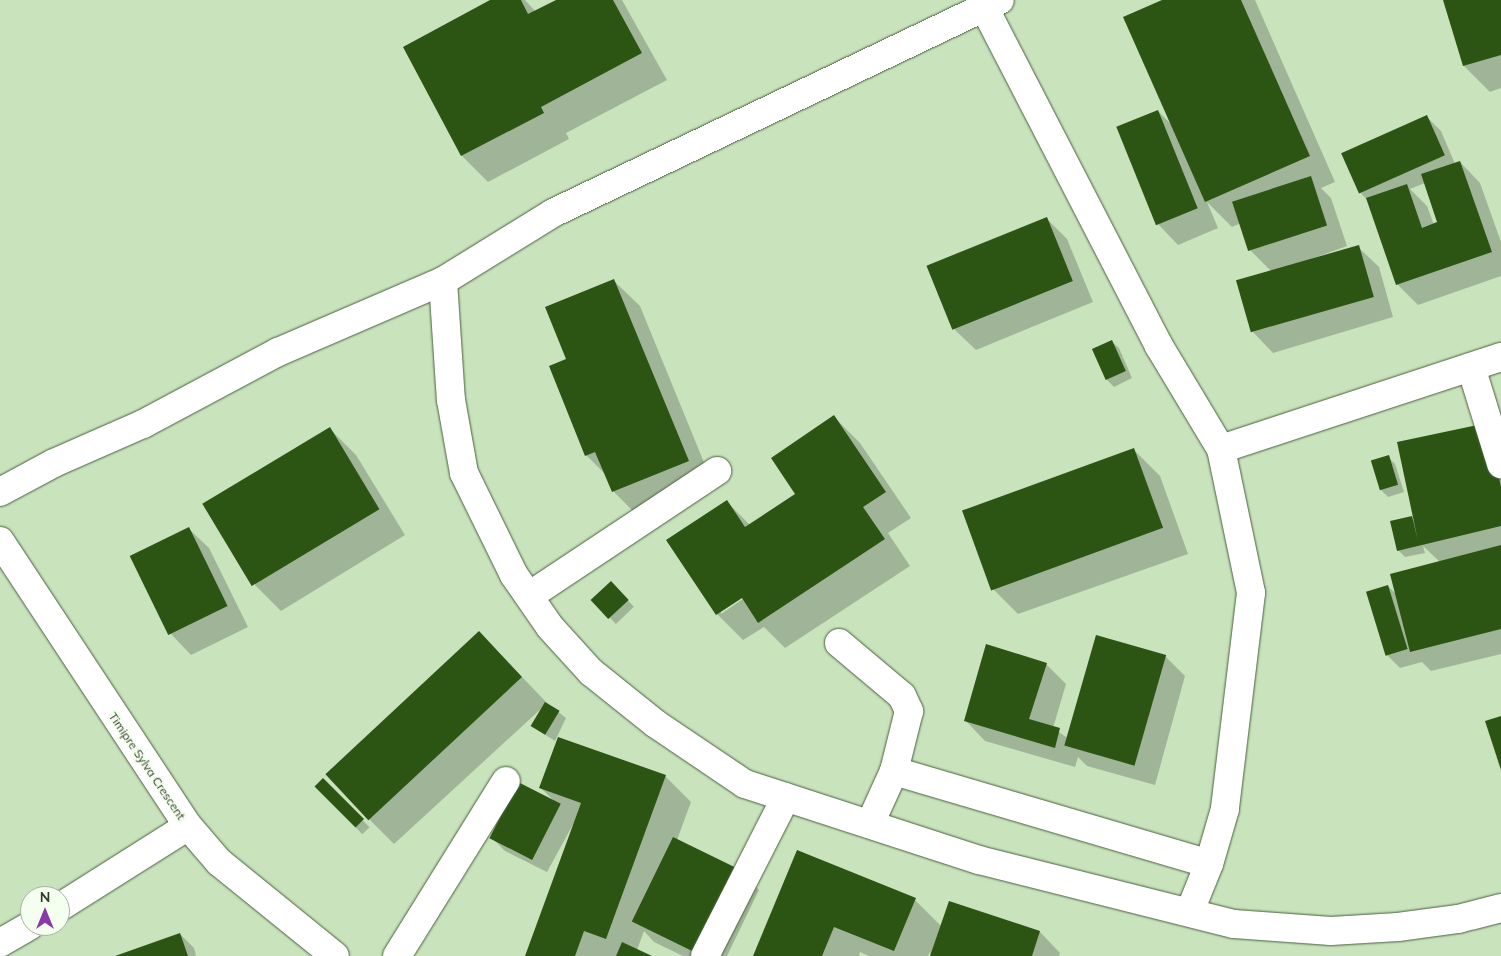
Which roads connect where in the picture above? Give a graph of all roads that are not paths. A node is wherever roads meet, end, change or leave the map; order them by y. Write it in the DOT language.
graph roads {
  1 [pos="992,4"];
  2 [pos="443,281"];
  3 [pos="1501,358"];
  4 [pos="1471,367"];
  5 [pos="1221,449"];
  6 [pos="1501,464"];
  7 [pos="717,471"];
  8 [pos="0,492"];
  9 [pos="0,541"];
  10 [pos="529,596"];
  11 [pos="839,643"];
  12 [pos="894,772"];
  13 [pos="506,781"];
  14 [pos="786,797"];
  15 [pos="870,824"];
  16 [pos="188,826"];
  17 [pos="1209,864"];
  18 [pos="70,901"];
  19 [pos="1501,908"];
  20 [pos="1190,911"];
  21 [pos="20,932"];
  22 [pos="0,943"];
  23 [pos="335,956"];
  24 [pos="397,956"];
  25 [pos="705,956"];
  1 -- 2 [label="street"];
  1 -- 5 [label="street"];
  2 -- 8 [label="street"];
  2 -- 10 [label="street"];
  3 -- 4 [label="street"];
  4 -- 5 [label="street"];
  4 -- 6 [label="street"];
  5 -- 17 [label="street"];
  7 -- 10 [label="street"];
  9 -- 16 [label="street, Timipre Sylva Crescent"];
  10 -- 14 [label="street"];
  11 -- 12 [label="street"];
  12 -- 15 [label="street"];
  12 -- 17 [label="street"];
  13 -- 24 [label="street"];
  14 -- 15 [label="street"];
  14 -- 25 [label="street"];
  15 -- 20 [label="street"];
  16 -- 18 [label="street"];
  16 -- 23 [label="street, Timipre Sylva Crescent"];
  17 -- 20 [label="street"];
  19 -- 20 [label="street"];
  21 -- 22 [label="street"];
}
